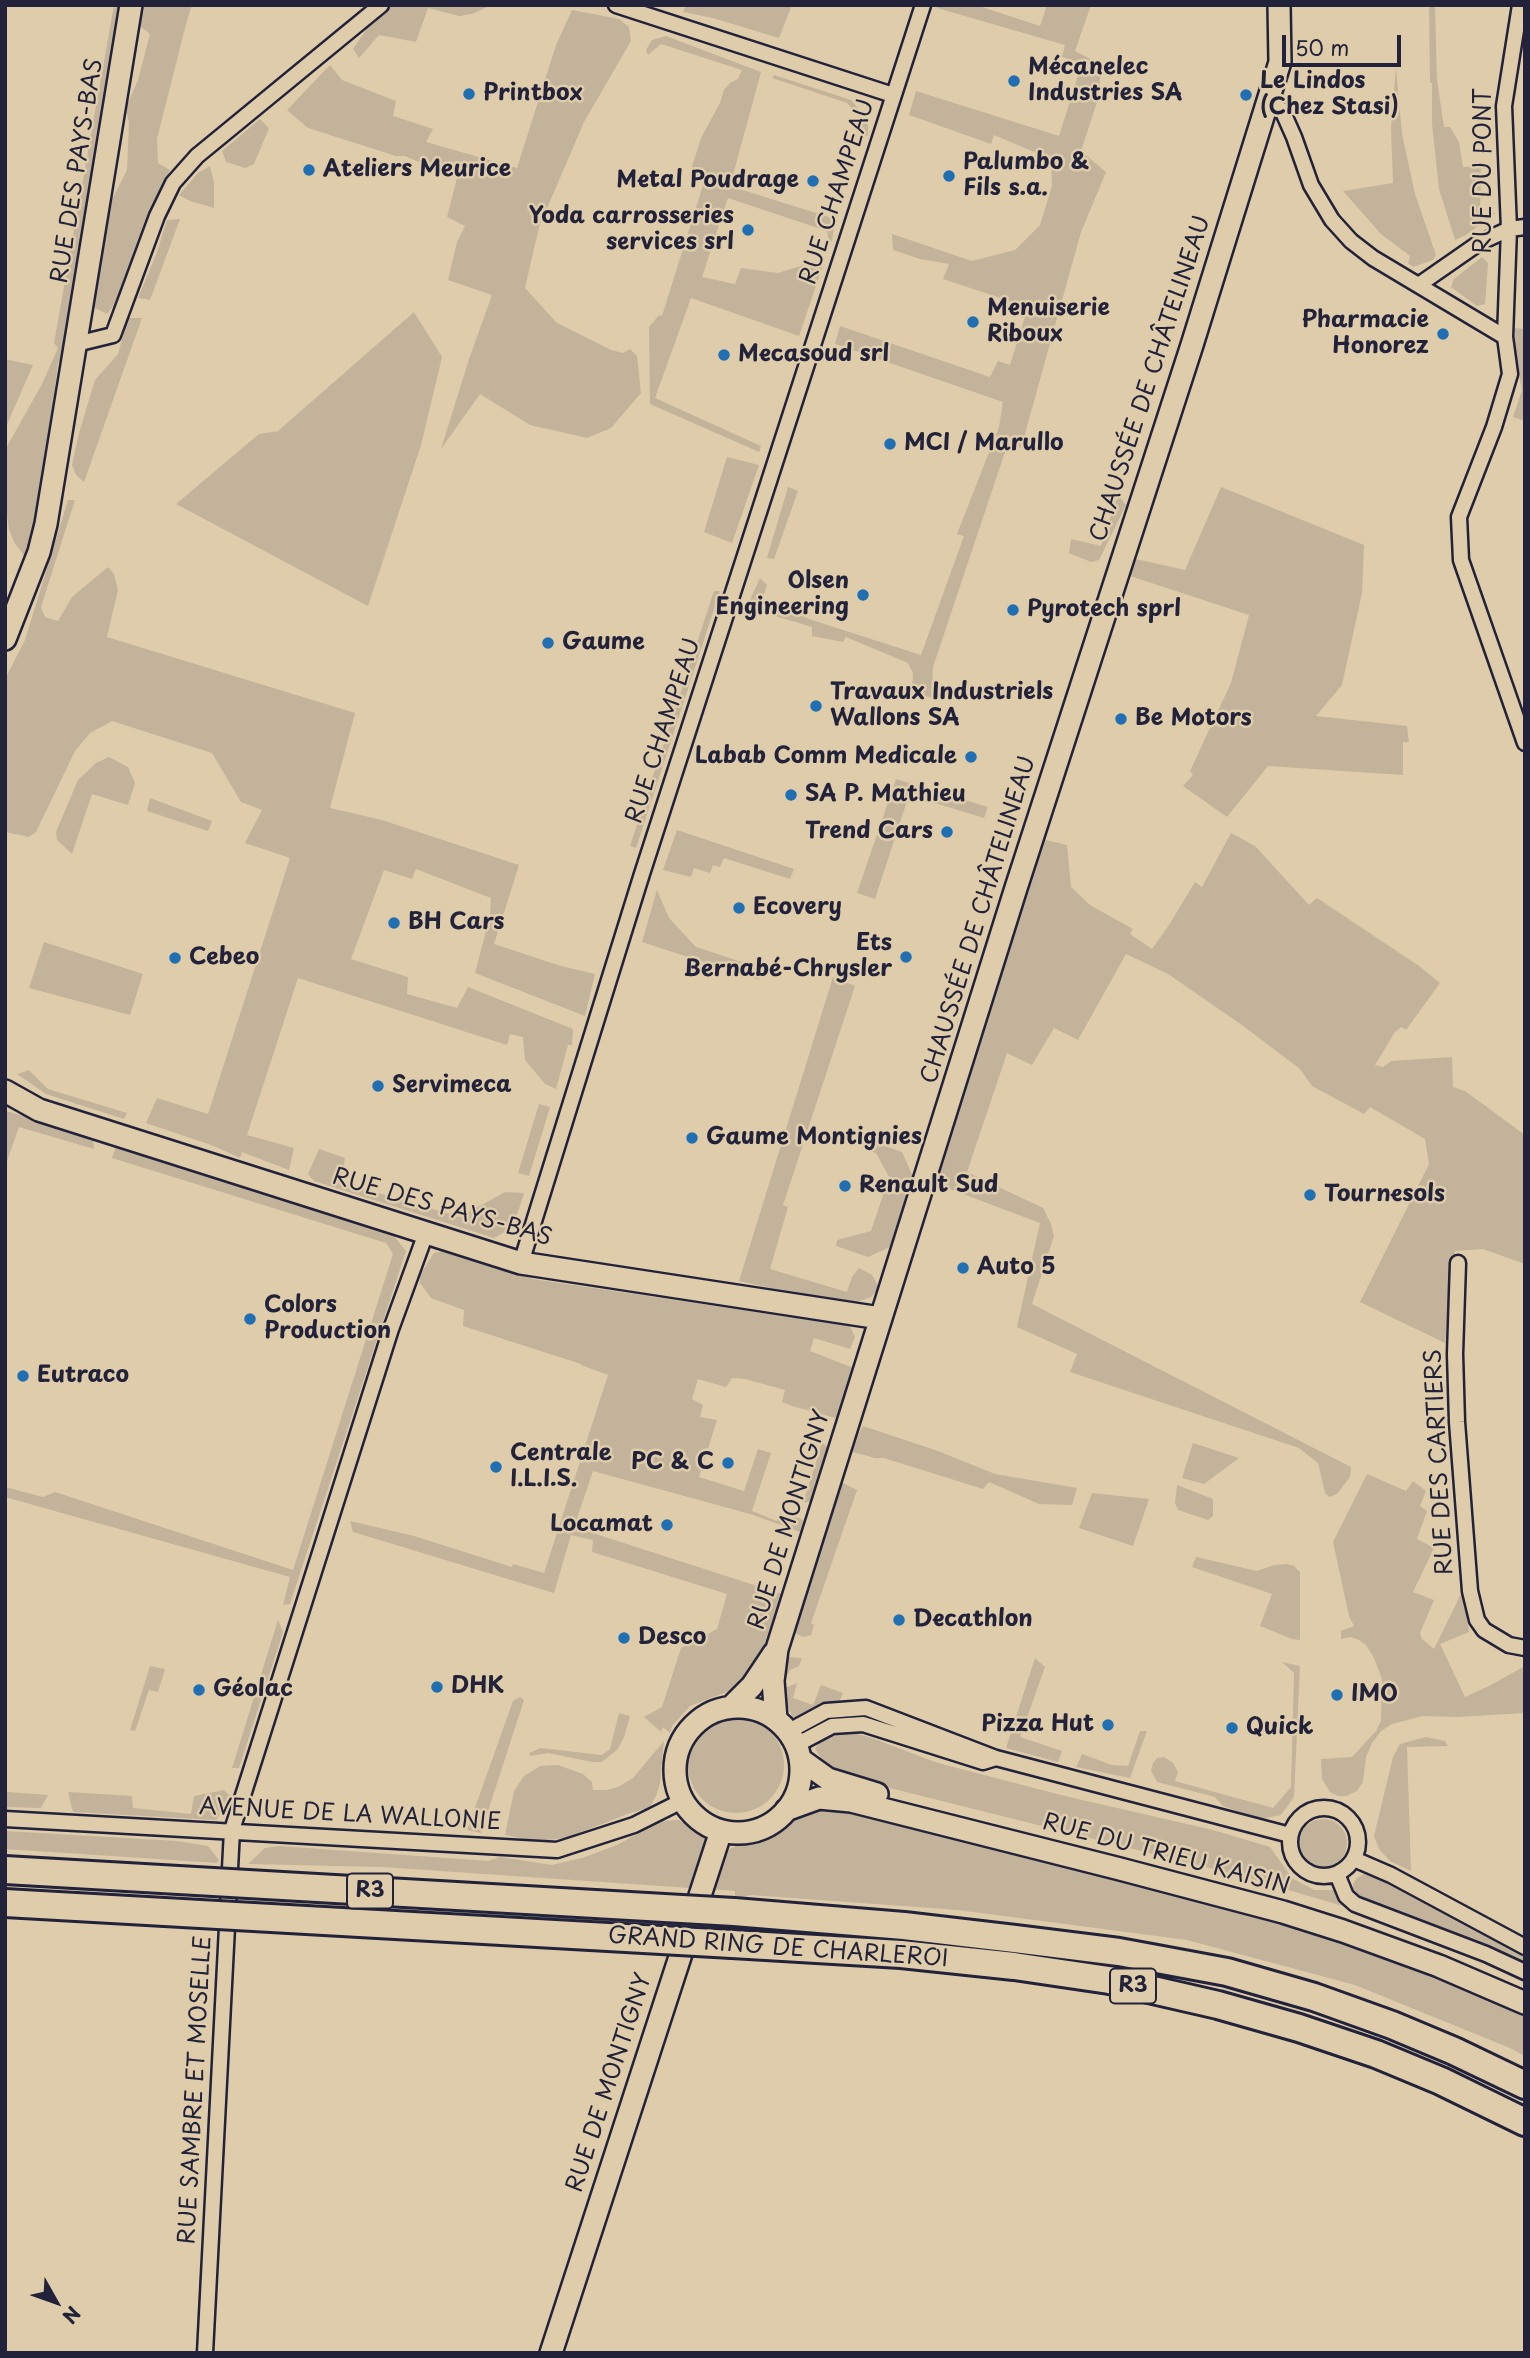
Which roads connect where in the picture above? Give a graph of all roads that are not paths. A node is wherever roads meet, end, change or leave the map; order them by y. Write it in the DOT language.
graph roads {
  1 [pos="131,5"];
  2 [pos="381,5"];
  3 [pos="616,5"];
  4 [pos="922,5"];
  5 [pos="1279,5"];
  6 [pos="1520,5"];
  7 [pos="893,95"];
  8 [pos="1266,103"];
  9 [pos="1525,226"];
  10 [pos="1509,229"];
  11 [pos="1420,284"];
  12 [pos="1505,337"];
  13 [pos="76,344"];
  14 [pos="5,639"];
  15 [pos="1525,743"];
  16 [pos="5,1091"];
  17 [pos="426,1233"];
  18 [pos="522,1263"];
  19 [pos="1458,1263"];
  20 [pos="880,1318"];
  21 [pos="852,1407"];
  22 [pos="777,1648"];
  23 [pos="1525,1648"];
  24 [pos="732,1706"];
  25 [pos="790,1738"];
  26 [pos="682,1801"];
  27 [pos="786,1810"];
  28 [pos="5,1819"];
  29 [pos="233,1830"];
  30 [pos="721,1831"];
  31 [pos="1290,1835"];
  32 [pos="1354,1859"];
  33 [pos="5,1870"];
  34 [pos="1337,1874"];
  35 [pos="5,1903"];
  36 [pos="1525,1947"];
  37 [pos="1525,1972"];
  38 [pos="1525,1987"];
  39 [pos="1525,2003"];
  40 [pos="1525,2085"];
  41 [pos="1525,2122"];
  42 [pos="205,2353"];
  43 [pos="551,2353"];
  1 -- 13 [label="main road, RUE DES PAYS-BAS"];
  2 -- 13 [label="street"];
  3 -- 7 [label="street"];
  4 -- 7 [label="street, RUE CHAMPEAU"];
  5 -- 8 [label="main road, CHAUSSÉE DE CHÂTELINEAU"];
  6 -- 10 [label="street, RUE DU PONT"];
  7 -- 18 [label="street, RUE CHAMPEAU"];
  8 -- 11 [label="street"];
  8 -- 20 [label="main road, CHAUSSÉE DE CHÂTELINEAU"];
  9 -- 10 [label="street"];
  10 -- 11 [label="street"];
  10 -- 12 [label="street, RUE DU PONT"];
  11 -- 12 [label="street"];
  12 -- 15 [label="street, RUE DU PONT"];
  13 -- 14 [label="main road, RUE DES PAYS-BAS"];
  16 -- 17 [label="main road, RUE DES PAYS-BAS"];
  17 -- 18 [label="main road, RUE DES PAYS-BAS"];
  17 -- 29 [label="street, RUE SAMBRE ET MOSELLE"];
  18 -- 20 [label="main road, RUE DES PAYS-BAS"];
  19 -- 23 [label="street, RUE DES CARTIERS"];
  20 -- 21 [label="main road, CHAUSSÉE DE CHÂTELINEAU"];
  21 -- 22 [label="main road, RUE DE MONTIGNY"];
  22 -- 24 [label="main road"];
  22 -- 25 [label="main road"];
  24 -- 25 [label="main road"];
  24 -- 26 [label="main road"];
  25 -- 27 [label="main road"];
  25 -- 31 [label="street"];
  25 -- 38 [label="main road, RUE DU TRIEU KAISIN"];
  26 -- 29 [label="street, AVENUE DE LA WALLONIE"];
  26 -- 30 [label="main road"];
  27 -- 30 [label="main road"];
  27 -- 39 [label="main road, RUE DU TRIEU KAISIN"];
  28 -- 29 [label="street, AVENUE DE LA WALLONIE"];
  29 -- 42 [label="street, RUE SAMBRE ET MOSELLE"];
  30 -- 43 [label="main road, RUE DE MONTIGNY"];
  31 -- 32 [label="street"];
  31 -- 34 [label="street"];
  32 -- 34 [label="street"];
  32 -- 36 [label="street"];
  33 -- 40 [label="highway, GRAND RING DE CHARLEROI / R3, bridge"];
  34 -- 37 [label="street"];
  35 -- 41 [label="highway, GRAND RING DE CHARLEROI / R3, bridge"];
}
